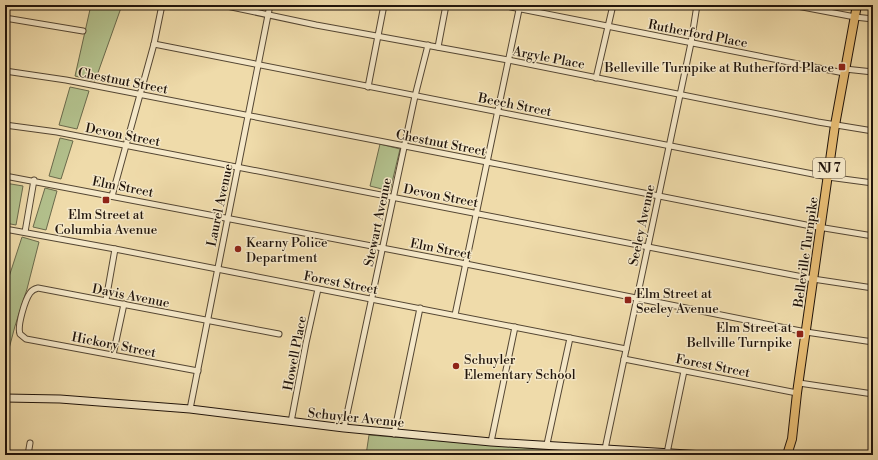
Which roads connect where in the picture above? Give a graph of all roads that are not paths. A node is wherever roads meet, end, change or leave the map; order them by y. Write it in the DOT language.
graph roads {
  1 [pos="162,5"];
  2 [pos="222,5"];
  3 [pos="270,5"];
  4 [pos="384,5"];
  5 [pos="446,5"];
  6 [pos="502,5"];
  7 [pos="612,5"];
  8 [pos="697,5"];
  9 [pos="792,5"];
  10 [pos="857,5"];
  11 [pos="800,6"];
  12 [pos="519,7"];
  13 [pos="268,14"];
  14 [pos="855,17"];
  15 [pos="5,18"];
  16 [pos="873,19"];
  17 [pos="608,27"];
  18 [pos="83,31"];
  19 [pos="378,36"];
  20 [pos="691,43"];
  21 [pos="154,44"];
  22 [pos="428,45"];
  23 [pos="438,47"];
  24 [pos="508,60"];
  25 [pos="259,65"];
  26 [pos="5,71"];
  27 [pos="844,71"];
  28 [pos="873,72"];
  29 [pos="596,78"];
  30 [pos="368,87"];
  31 [pos="140,94"];
  32 [pos="680,94"];
  33 [pos="416,96"];
  34 [pos="498,111"];
  35 [pos="248,116"];
  36 [pos="5,124"];
  37 [pos="835,125"];
  38 [pos="873,131"];
  39 [pos="126,145"];
  40 [pos="669,145"];
  41 [pos="405,146"];
  42 [pos="487,162"];
  43 [pos="238,167"];
  44 [pos="5,176"];
  45 [pos="828,177"];
  46 [pos="34,180"];
  47 [pos="873,184"];
  48 [pos="112,196"];
  49 [pos="658,196"];
  50 [pos="394,198"];
  51 [pos="476,213"];
  52 [pos="228,218"];
  53 [pos="820,228"];
  54 [pos="5,229"];
  55 [pos="25,232"];
  56 [pos="873,236"];
  57 [pos="648,247"];
  58 [pos="383,248"];
  59 [pos="116,249"];
  60 [pos="466,264"];
  61 [pos="218,269"];
  62 [pos="813,279"];
  63 [pos="873,288"];
  64 [pos="318,289"];
  65 [pos="637,298"];
  66 [pos="372,299"];
  67 [pos="106,300"];
  68 [pos="124,304"];
  69 [pos="420,308"];
  70 [pos="455,315"];
  71 [pos="208,321"];
  72 [pos="515,327"];
  73 [pos="806,332"];
  74 [pos="279,334"];
  75 [pos="570,338"];
  76 [pos="26,339"];
  77 [pos="873,342"];
  78 [pos="626,349"];
  79 [pos="113,355"];
  80 [pos="624,359"];
  81 [pos="198,371"];
  82 [pos="684,371"];
  83 [pos="798,383"];
  84 [pos="797,393"];
  85 [pos="873,394"];
  86 [pos="5,398"];
  87 [pos="190,409"];
  88 [pos="291,422"];
  89 [pos="344,428"];
  90 [pos="394,434"];
  91 [pos="491,442"];
  92 [pos="30,443"];
  93 [pos="547,444"];
  94 [pos="605,449"];
  95 [pos="667,453"];
  96 [pos="28,455"];
  97 [pos="704,455"];
  98 [pos="786,455"];
  1 -- 21 [label="street"];
  2 -- 13 [label="street, Argyle Place"];
  3 -- 13 [label="street, Laurel Avenue"];
  4 -- 19 [label="street"];
  5 -- 23 [label="street"];
  6 -- 12 [label="street, Rutherford Place"];
  7 -- 17 [label="street"];
  8 -- 20 [label="street, Seeley Avenue"];
  9 -- 11 [label="street"];
  10 -- 14 [label="main road, Belleville Turnpike / NJ 7"];
  11 -- 14 [label="street"];
  12 -- 17 [label="street, Rutherford Place"];
  12 -- 24 [label="street"];
  13 -- 19 [label="street, Argyle Place"];
  13 -- 25 [label="street, Laurel Avenue"];
  14 -- 16 [label="street"];
  14 -- 27 [label="main road, Belleville Turnpike / NJ 7"];
  15 -- 18 [label="street"];
  17 -- 20 [label="street, Rutherford Place"];
  17 -- 29 [label="street"];
  19 -- 22 [label="street, Argyle Place"];
  19 -- 30 [label="street"];
  20 -- 27 [label="street, Rutherford Place"];
  20 -- 32 [label="street, Seeley Avenue"];
  21 -- 25 [label="street, Beech Street"];
  21 -- 31 [label="street"];
  22 -- 23 [label="street, Argyle Place"];
  22 -- 33 [label="street, Stewart Avenue"];
  23 -- 24 [label="street, Argyle Place"];
  24 -- 29 [label="street, Argyle Place"];
  24 -- 34 [label="street"];
  25 -- 30 [label="street, Beech Street"];
  25 -- 35 [label="street, Laurel Avenue"];
  26 -- 31 [label="street, Chestnut Street"];
  27 -- 28 [label="street, Rutherford Place"];
  27 -- 37 [label="main road, Belleville Turnpike / NJ 7"];
  29 -- 32 [label="street, Argyle Place"];
  30 -- 33 [label="street, Beech Street"];
  31 -- 35 [label="street, Chestnut Street"];
  31 -- 39 [label="street"];
  32 -- 37 [label="street, Argyle Place"];
  32 -- 40 [label="street, Seeley Avenue"];
  33 -- 34 [label="street, Beech Street"];
  33 -- 41 [label="street, Stewart Avenue"];
  34 -- 40 [label="street, Beech Street"];
  34 -- 42 [label="street"];
  35 -- 41 [label="street, Chestnut Street"];
  35 -- 43 [label="street, Laurel Avenue"];
  36 -- 39 [label="street, Devon Street"];
  37 -- 38 [label="street, Argyle Place"];
  37 -- 45 [label="main road, Belleville Turnpike / NJ 7"];
  39 -- 43 [label="street, Devon Street"];
  39 -- 48 [label="street"];
  40 -- 45 [label="street, Beech Street"];
  40 -- 49 [label="street, Seeley Avenue"];
  41 -- 42 [label="street, Chestnut Street"];
  41 -- 50 [label="street, Stewart Avenue"];
  42 -- 49 [label="street, Chestnut Street"];
  42 -- 51 [label="street"];
  43 -- 50 [label="street, Devon Street"];
  43 -- 52 [label="street, Laurel Avenue"];
  44 -- 46 [label="street, Elm Street"];
  45 -- 47 [label="street, Beech Street"];
  45 -- 53 [label="main road, Belleville Turnpike / NJ 7"];
  46 -- 48 [label="street, Elm Street"];
  46 -- 55 [label="street"];
  48 -- 52 [label="street, Elm Street"];
  49 -- 53 [label="street, Chestnut Street"];
  49 -- 57 [label="street, Seeley Avenue"];
  50 -- 51 [label="street, Devon Street"];
  50 -- 58 [label="street, Stewart Avenue"];
  51 -- 57 [label="street, Devon Street"];
  51 -- 60 [label="street"];
  52 -- 58 [label="street, Elm Street"];
  52 -- 61 [label="street, Laurel Avenue"];
  53 -- 56 [label="street, Chestnut Street"];
  53 -- 62 [label="main road, Belleville Turnpike / NJ 7"];
  54 -- 55 [label="street, Forest Street"];
  55 -- 59 [label="street, Forest Street"];
  57 -- 62 [label="street, Devon Street"];
  57 -- 65 [label="street, Seeley Avenue"];
  58 -- 60 [label="street, Elm Street"];
  58 -- 66 [label="street, Stewart Avenue"];
  59 -- 61 [label="street, Forest Street"];
  59 -- 67 [label="street"];
  60 -- 65 [label="street, Elm Street"];
  60 -- 70 [label="street"];
  61 -- 64 [label="street, Forest Street"];
  61 -- 71 [label="street, Laurel Avenue"];
  62 -- 63 [label="street, Devon Street"];
  62 -- 73 [label="main road, Belleville Turnpike / NJ 7"];
  64 -- 66 [label="street, Forest Street"];
  64 -- 88 [label="street, Howell Place"];
  65 -- 73 [label="street, Elm Street"];
  65 -- 78 [label="street, Seeley Avenue"];
  66 -- 69 [label="street, Forest Street"];
  66 -- 89 [label="street, Stewart Avenue"];
  67 -- 68 [label="street, Davis Avenue"];
  67 -- 76 [label="street, Davis Avenue"];
  68 -- 71 [label="street, Davis Avenue"];
  68 -- 79 [label="street"];
  69 -- 70 [label="street, Forest Street"];
  69 -- 90 [label="street"];
  70 -- 72 [label="street, Forest Street"];
  71 -- 74 [label="street, Davis Avenue"];
  71 -- 81 [label="street, Laurel Avenue"];
  72 -- 75 [label="street, Forest Street"];
  72 -- 91 [label="street"];
  73 -- 77 [label="street, Elm Street"];
  73 -- 83 [label="main road, Belleville Turnpike / NJ 7"];
  75 -- 78 [label="street, Forest Street"];
  75 -- 93 [label="street"];
  76 -- 79 [label="street, Hickory Street"];
  78 -- 80 [label="street, Seeley Avenue"];
  79 -- 81 [label="street, Hickory Street"];
  80 -- 82 [label="street, Forest Street"];
  80 -- 94 [label="street, Seeley Avenue"];
  81 -- 87 [label="street, Laurel Avenue"];
  82 -- 84 [label="street, Forest Street"];
  82 -- 95 [label="street"];
  83 -- 84 [label="main road, Belleville Turnpike / NJ 7"];
  83 -- 85 [label="street"];
  84 -- 98 [label="main road, Belleville Turnpike / NJ 7"];
  86 -- 87 [label="main road, Schuyler Avenue"];
  87 -- 88 [label="main road, Schuyler Avenue"];
  88 -- 89 [label="main road, Schuyler Avenue"];
  89 -- 90 [label="main road, Schuyler Avenue"];
  90 -- 91 [label="main road, Schuyler Avenue"];
  91 -- 93 [label="main road, Schuyler Avenue"];
  92 -- 96 [label="street"];
  93 -- 94 [label="main road, Schuyler Avenue"];
  94 -- 95 [label="main road, Schuyler Avenue"];
  95 -- 97 [label="main road, Schuyler Avenue"];
}
